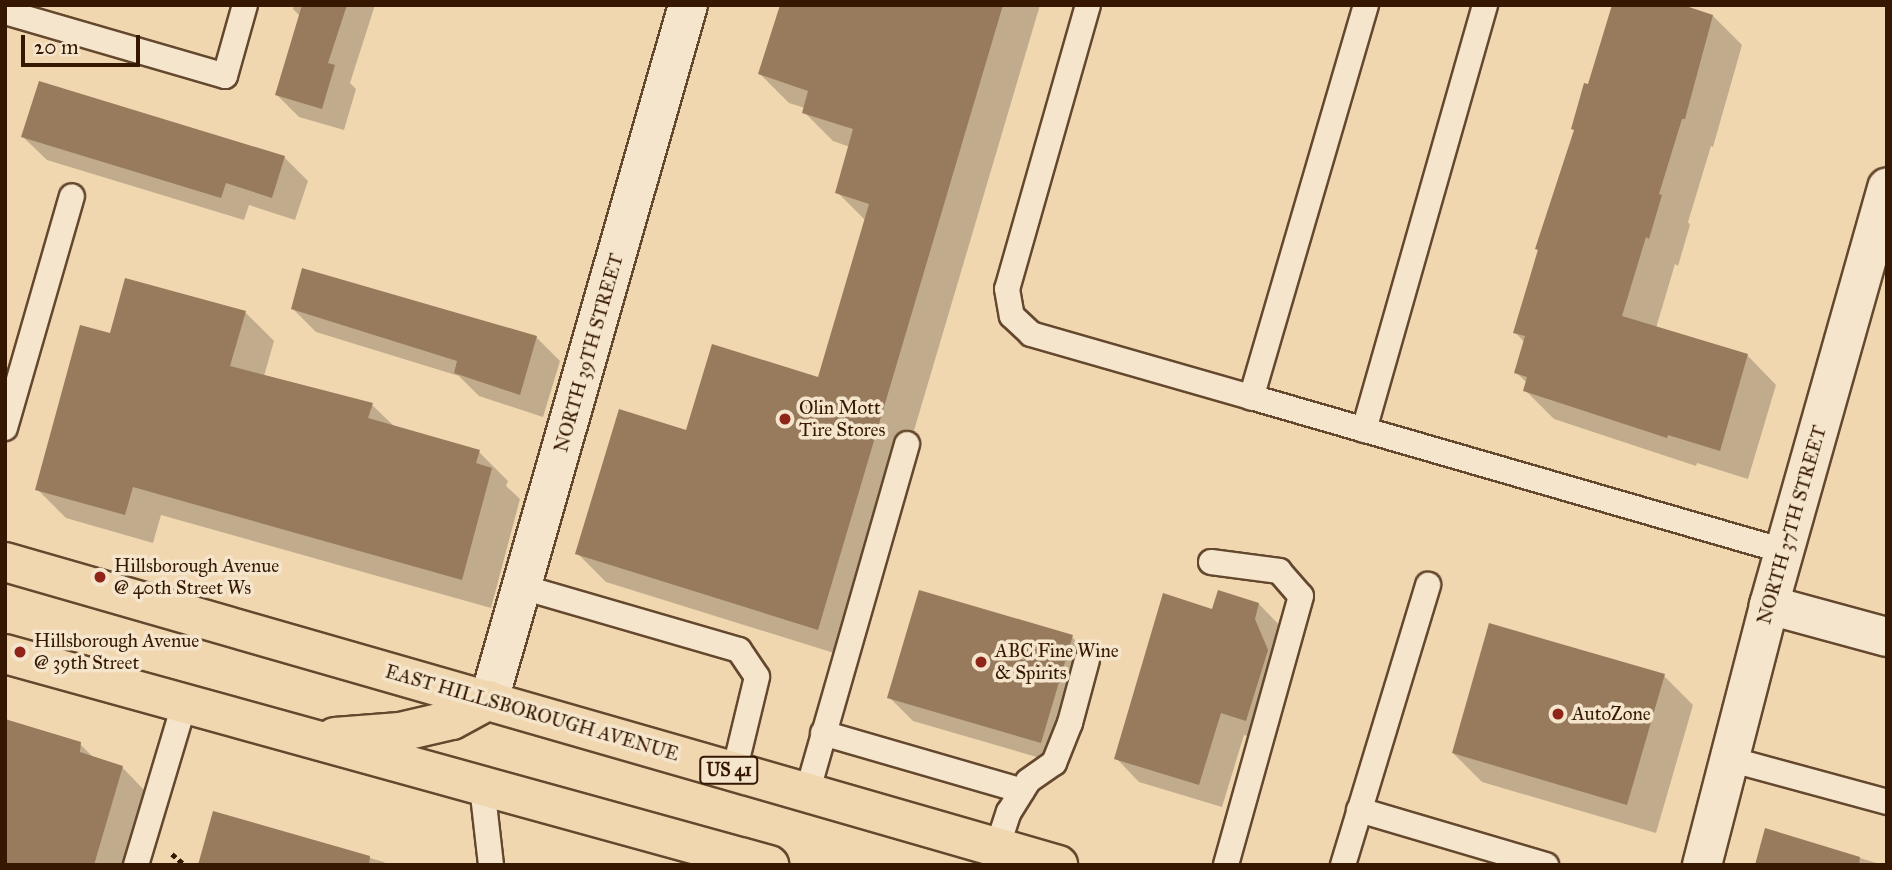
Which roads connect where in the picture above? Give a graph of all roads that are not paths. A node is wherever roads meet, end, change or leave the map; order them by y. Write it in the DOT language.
graph roads {
  1 [pos="245,5"];
  2 [pos="688,5"];
  3 [pos="1088,5"];
  4 [pos="1366,5"];
  5 [pos="1485,5"];
  6 [pos="5,12"];
  7 [pos="1887,187"];
  8 [pos="72,196"];
  9 [pos="1251,397"];
  10 [pos="5,428"];
  11 [pos="1364,430"];
  12 [pos="907,444"];
  13 [pos="1784,551"];
  14 [pos="5,562"];
  15 [pos="1211,562"];
  16 [pos="1428,585"];
  17 [pos="522,587"];
  18 [pos="1769,605"];
  19 [pos="1887,637"];
  20 [pos="5,654"];
  21 [pos="1087,660"];
  22 [pos="489,700"];
  23 [pos="184,705"];
  24 [pos="823,733"];
  25 [pos="308,739"];
  26 [pos="1729,759"];
  27 [pos="734,772"];
  28 [pos="482,786"];
  29 [pos="1022,791"];
  30 [pos="807,793"];
  31 [pos="1887,802"];
  32 [pos="1359,810"];
  33 [pos="690,854"];
  34 [pos="989,856"];
  35 [pos="136,865"];
  36 [pos="491,865"];
  37 [pos="769,865"];
  38 [pos="1058,865"];
  39 [pos="1226,865"];
  40 [pos="1343,865"];
  41 [pos="1545,865"];
  42 [pos="1702,865"];
  1 -- 6 [label="lane"];
  2 -- 17 [label="street, NORTH 39TH STREET"];
  3 -- 9 [label="lane"];
  4 -- 9 [label="lane"];
  5 -- 11 [label="lane"];
  7 -- 13 [label="street, NORTH 37TH STREET"];
  8 -- 10 [label="lane"];
  9 -- 11 [label="lane"];
  11 -- 13 [label="lane"];
  12 -- 24 [label="lane"];
  13 -- 18 [label="street, NORTH 37TH STREET"];
  14 -- 22 [label="main road, EAST HILLSBOROUGH AVENUE / US 41"];
  15 -- 39 [label="lane"];
  16 -- 32 [label="lane"];
  17 -- 22 [label="street, NORTH 39TH STREET"];
  17 -- 27 [label="lane"];
  18 -- 19 [label="street"];
  18 -- 26 [label="street, NORTH 37TH STREET"];
  20 -- 23 [label="main road"];
  21 -- 29 [label="lane"];
  22 -- 25 [label="main road"];
  22 -- 27 [label="main road, EAST HILLSBOROUGH AVENUE / US 41"];
  23 -- 25 [label="main road"];
  23 -- 35 [label="lane"];
  24 -- 29 [label="lane"];
  24 -- 30 [label="lane"];
  25 -- 28 [label="main road"];
  26 -- 31 [label="lane"];
  26 -- 42 [label="street, NORTH 37TH STREET"];
  27 -- 30 [label="main road, EAST HILLSBOROUGH AVENUE / US 41"];
  28 -- 33 [label="main road"];
  28 -- 36 [label="lane"];
  29 -- 34 [label="lane"];
  30 -- 34 [label="main road, EAST HILLSBOROUGH AVENUE / US 41"];
  32 -- 40 [label="lane"];
  32 -- 41 [label="lane"];
  33 -- 37 [label="main road"];
  34 -- 38 [label="main road, EAST HILLSBOROUGH AVENUE / US 41"];
}
